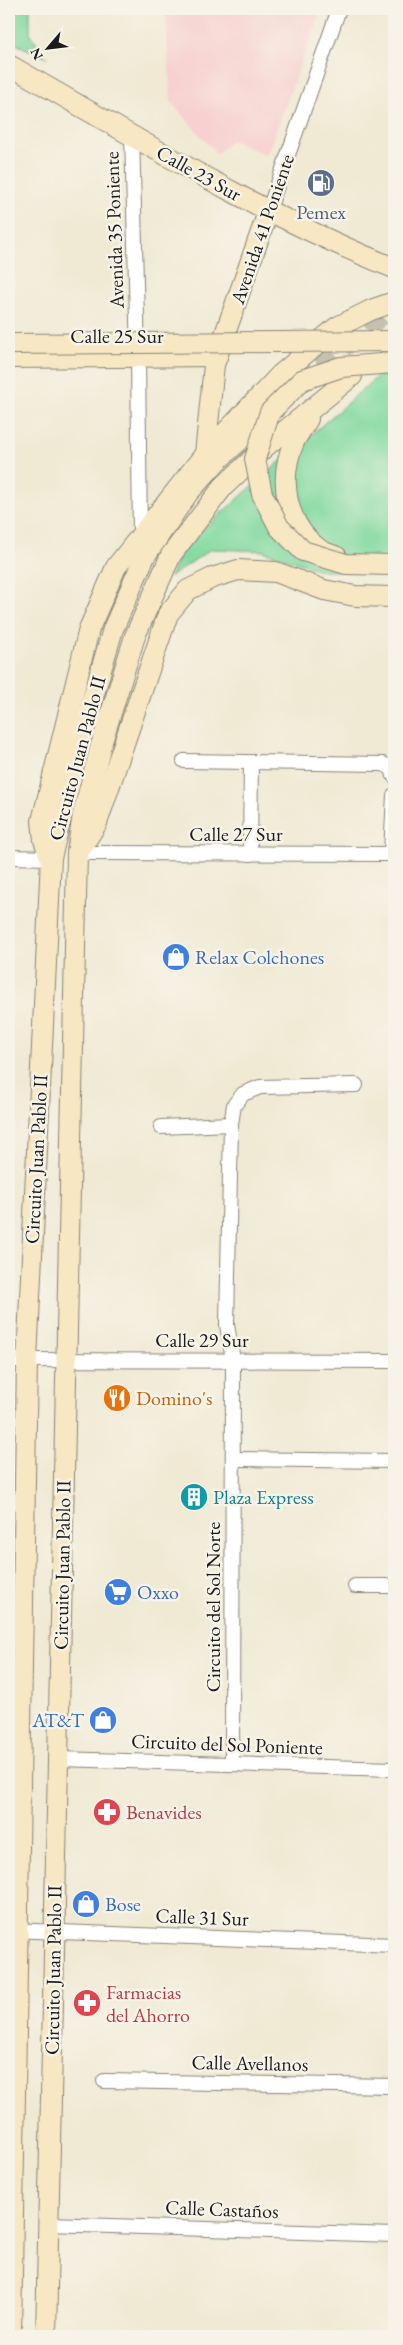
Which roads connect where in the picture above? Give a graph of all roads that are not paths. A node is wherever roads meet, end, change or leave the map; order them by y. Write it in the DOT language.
graph roads {
  1 [pos="339,9"];
  2 [pos="9,65"];
  3 [pos="132,135"];
  4 [pos="268,212"];
  5 [pos="394,256"];
  6 [pos="371,259"];
  7 [pos="394,268"];
  8 [pos="394,302"];
  9 [pos="9,335"];
  10 [pos="225,336"];
  11 [pos="394,341"];
  12 [pos="9,344"];
  13 [pos="138,346"];
  14 [pos="217,356"];
  15 [pos="9,358"];
  16 [pos="394,364"];
  17 [pos="320,367"];
  18 [pos="352,376"];
  19 [pos="316,407"];
  20 [pos="205,454"];
  21 [pos="140,535"];
  22 [pos="394,567"];
  23 [pos="394,597"];
  24 [pos="184,762"];
  25 [pos="251,763"];
  26 [pos="394,776"];
  27 [pos="394,795"];
  28 [pos="77,853"];
  29 [pos="250,854"];
  30 [pos="393,854"];
  31 [pos="9,857"];
  32 [pos="51,858"];
  33 [pos="356,1085"];
  34 [pos="231,1124"];
  35 [pos="161,1127"];
  36 [pos="18,1360"];
  37 [pos="66,1360"];
  38 [pos="233,1360"];
  39 [pos="394,1361"];
  40 [pos="233,1459"];
  41 [pos="394,1461"];
  42 [pos="17,1501"];
  43 [pos="355,1586"];
  44 [pos="394,1586"];
  45 [pos="58,1759"];
  46 [pos="232,1764"];
  47 [pos="394,1768"];
  48 [pos="14,1782"];
  49 [pos="13,1930"];
  50 [pos="54,1931"];
  51 [pos="394,1945"];
  52 [pos="12,2076"];
  53 [pos="104,2080"];
  54 [pos="394,2086"];
  55 [pos="11,2223"];
  56 [pos="48,2224"];
  57 [pos="394,2235"];
  58 [pos="11,2336"];
  59 [pos="46,2336"];
  1 -- 4 [label="street, Avenida 41 Poniente"];
  2 -- 3 [label="main road, Calle 23 Sur"];
  3 -- 4 [label="main road, Calle 23 Sur"];
  3 -- 13 [label="street, Avenida 35 Poniente"];
  4 -- 6 [label="main road, Calle 23 Sur"];
  4 -- 10 [label="main road, Avenida 41 Poniente"];
  5 -- 6 [label="main road"];
  6 -- 7 [label="main road, Calle 23 Sur"];
  8 -- 20 [label="main road"];
  9 -- 13 [label="main road, Calle 25 Sur"];
  10 -- 13 [label="main road, Calle 25 Sur"];
  10 -- 14 [label="main road, Avenida 41 Poniente"];
  11 -- 12 [label="main road, bridge"];
  13 -- 14 [label="main road, Calle 25 Sur"];
  13 -- 15 [label="main road, Calle 25 Sur"];
  13 -- 21 [label="street, Avenida 35 Poniente"];
  14 -- 20 [label="main road, Avenida 41 Poniente"];
  16 -- 22 [label="main road, bridge"];
  17 -- 32 [label="main road, Circuito Juan Pablo II"];
  18 -- 19 [label="main road, Circuito Juan Pablo II"];
  19 -- 22 [label="main road"];
  19 -- 28 [label="main road, Circuito Juan Pablo II"];
  20 -- 21 [label="main road"];
  21 -- 32 [label="main road"];
  23 -- 28 [label="main road"];
  24 -- 25 [label="street"];
  25 -- 26 [label="street"];
  25 -- 29 [label="street"];
  27 -- 30 [label="street"];
  28 -- 29 [label="street, Calle 27 Sur"];
  28 -- 37 [label="main road, Circuito Juan Pablo II"];
  29 -- 30 [label="street, Calle 27 Sur"];
  31 -- 32 [label="street"];
  32 -- 36 [label="main road, Circuito Juan Pablo II"];
  33 -- 34 [label="street, Circuito del Sol Norte"];
  34 -- 35 [label="street"];
  34 -- 38 [label="street, Circuito del Sol Norte"];
  36 -- 37 [label="street, Calle 29 Sur"];
  36 -- 42 [label="main road, Circuito Juan Pablo II"];
  37 -- 38 [label="street, Calle 29 Sur"];
  37 -- 45 [label="main road, Circuito Juan Pablo II"];
  38 -- 39 [label="street, Calle 29 Sur"];
  38 -- 40 [label="street, Circuito del Sol Norte"];
  40 -- 41 [label="street"];
  40 -- 46 [label="street, Circuito del Sol Norte"];
  42 -- 48 [label="main road, Circuito Juan Pablo II"];
  43 -- 44 [label="street"];
  45 -- 46 [label="street, Circuito del Sol Poniente"];
  45 -- 50 [label="main road, Circuito Juan Pablo II"];
  46 -- 47 [label="street, Circuito del Sol Poniente"];
  48 -- 49 [label="main road, Circuito Juan Pablo II"];
  49 -- 50 [label="street, Calle 31 Sur"];
  49 -- 52 [label="main road, Circuito Juan Pablo II"];
  50 -- 51 [label="street, Calle 31 Sur"];
  50 -- 56 [label="main road, Circuito Juan Pablo II"];
  52 -- 55 [label="main road, Circuito Juan Pablo II"];
  53 -- 54 [label="street, Calle Avellanos"];
  55 -- 58 [label="main road, Circuito Juan Pablo II"];
  56 -- 57 [label="street, Calle Castaños"];
  56 -- 59 [label="main road, Circuito Juan Pablo II"];
}
